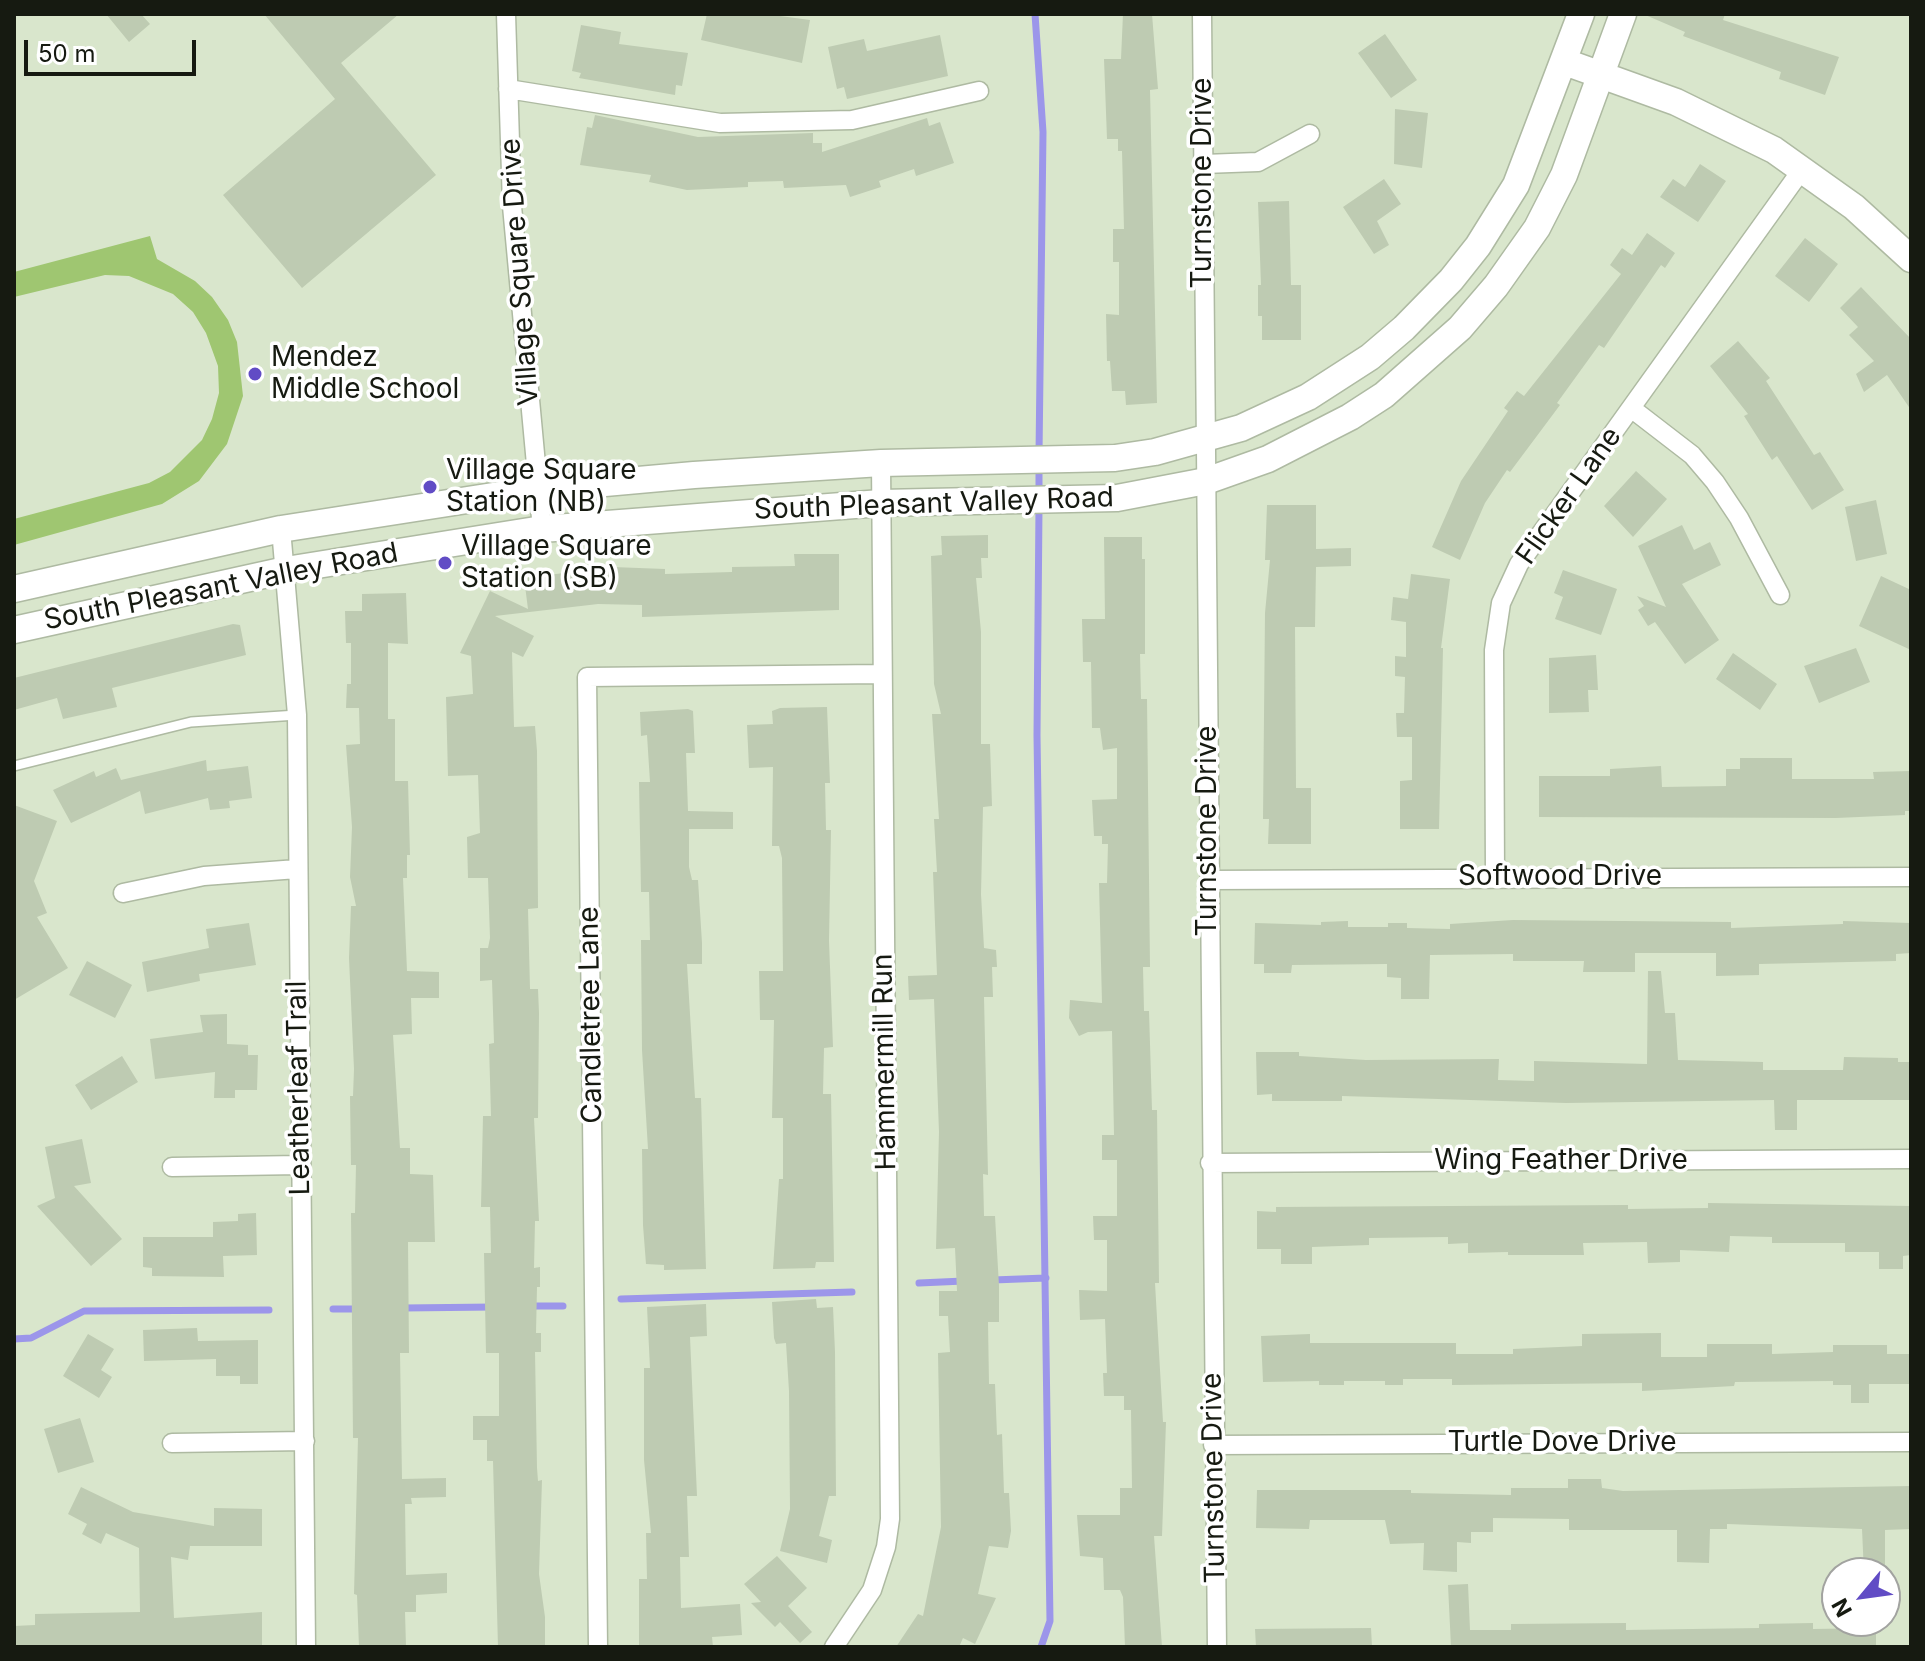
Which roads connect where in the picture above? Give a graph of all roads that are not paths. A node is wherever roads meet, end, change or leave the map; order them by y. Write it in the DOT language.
graph roads {
  1 [pos="506,14"];
  2 [pos="1202,14"];
  3 [pos="1581,14"];
  4 [pos="1623,14"];
  5 [pos="1565,62"];
  6 [pos="1602,75"];
  7 [pos="508,89"];
  8 [pos="979,91"];
  9 [pos="1310,134"];
  10 [pos="1204,164"];
  11 [pos="1803,168"];
  12 [pos="1911,259"];
  13 [pos="1631,408"];
  14 [pos="1205,440"];
  15 [pos="881,463"];
  16 [pos="1206,481"];
  17 [pos="538,489"];
  18 [pos="881,503"];
  19 [pos="281,529"];
  20 [pos="542,529"];
  21 [pos="286,570"];
  22 [pos="14,589"];
  23 [pos="1780,595"];
  24 [pos="14,630"];
  25 [pos="882,674"];
  26 [pos="297,715"];
  27 [pos="14,766"];
  28 [pos="297,869"];
  29 [pos="1495,877"];
  30 [pos="1911,877"];
  31 [pos="1209,880"];
  32 [pos="123,893"];
  33 [pos="1911,1159"];
  34 [pos="1210,1163"];
  35 [pos="300,1165"];
  36 [pos="172,1167"];
  37 [pos="305,1441"];
  38 [pos="1911,1442"];
  39 [pos="172,1443"];
  40 [pos="1213,1445"];
  41 [pos="306,1647"];
  42 [pos="598,1647"];
  43 [pos="834,1647"];
  44 [pos="1217,1647"];
  1 -- 7 [label="street, Village Square Drive"];
  2 -- 10 [label="street, Turnstone Drive"];
  3 -- 5 [label="main road, South Pleasant Valley Road"];
  4 -- 6 [label="main road, South Pleasant Valley Road"];
  5 -- 6 [label="main road"];
  5 -- 14 [label="main road, South Pleasant Valley Road"];
  6 -- 11 [label="main road"];
  6 -- 16 [label="main road, South Pleasant Valley Road"];
  7 -- 8 [label="street"];
  7 -- 17 [label="street, Village Square Drive"];
  9 -- 10 [label="street"];
  10 -- 14 [label="street, Turnstone Drive"];
  11 -- 12 [label="main road"];
  11 -- 13 [label="street, Flicker Lane"];
  13 -- 23 [label="street"];
  13 -- 29 [label="street, Flicker Lane"];
  14 -- 15 [label="main road, South Pleasant Valley Road"];
  14 -- 16 [label="street, Turnstone Drive"];
  15 -- 17 [label="main road, South Pleasant Valley Road"];
  15 -- 18 [label="street, Hammermill Run"];
  16 -- 18 [label="main road, South Pleasant Valley Road"];
  16 -- 31 [label="street, Turnstone Drive"];
  17 -- 19 [label="main road, South Pleasant Valley Road"];
  17 -- 20 [label="street, Village Square Drive"];
  18 -- 20 [label="main road, South Pleasant Valley Road"];
  18 -- 25 [label="street, Hammermill Run"];
  19 -- 21 [label="street, Leatherleaf Trail"];
  19 -- 22 [label="main road, South Pleasant Valley Road"];
  20 -- 21 [label="main road, South Pleasant Valley Road"];
  21 -- 24 [label="main road, South Pleasant Valley Road"];
  21 -- 26 [label="street, Leatherleaf Trail"];
  25 -- 42 [label="street, Candletree Lane"];
  25 -- 43 [label="street, Hammermill Run"];
  26 -- 27 [label="lane"];
  26 -- 28 [label="street, Leatherleaf Trail"];
  28 -- 32 [label="street"];
  28 -- 35 [label="street, Leatherleaf Trail"];
  29 -- 30 [label="street, Softwood Drive"];
  29 -- 31 [label="street, Softwood Drive"];
  31 -- 34 [label="street, Turnstone Drive"];
  33 -- 34 [label="street, Wing Feather Drive"];
  34 -- 40 [label="street, Turnstone Drive"];
  35 -- 36 [label="street"];
  35 -- 37 [label="street, Leatherleaf Trail"];
  37 -- 39 [label="street"];
  37 -- 41 [label="street, Leatherleaf Trail"];
  38 -- 40 [label="street, Turtle Dove Drive"];
  40 -- 44 [label="street, Turnstone Drive"];
}
